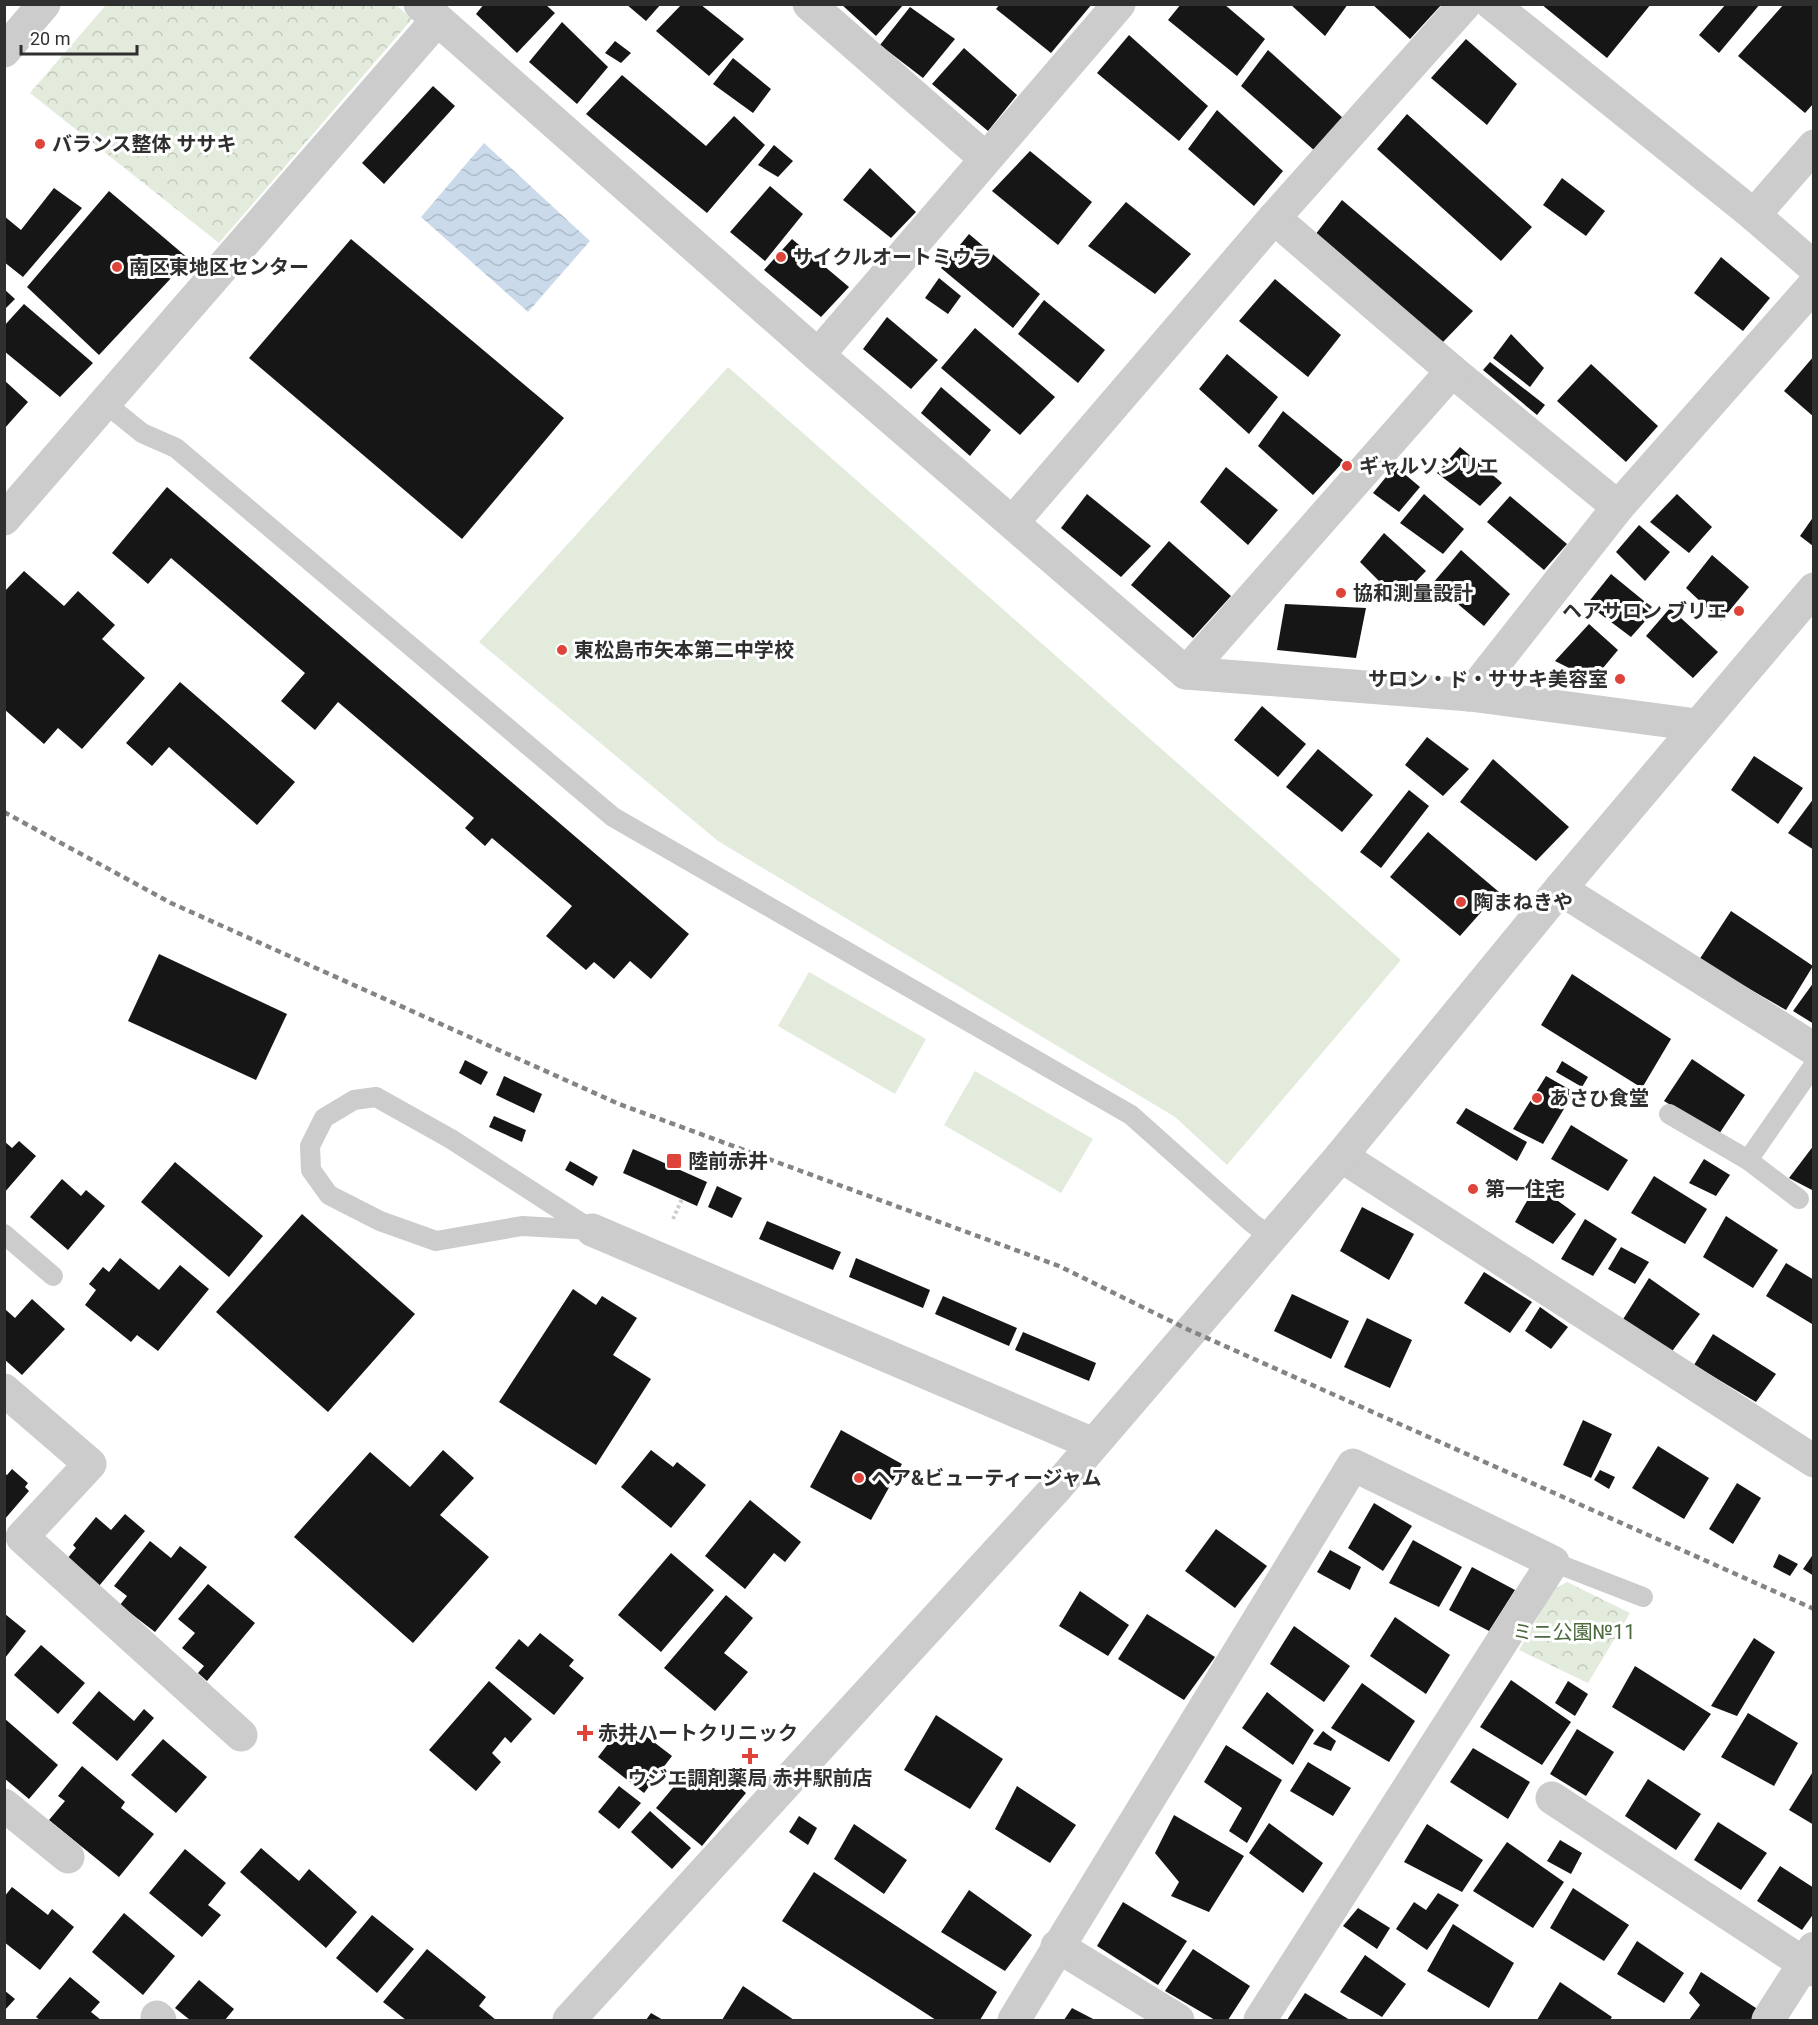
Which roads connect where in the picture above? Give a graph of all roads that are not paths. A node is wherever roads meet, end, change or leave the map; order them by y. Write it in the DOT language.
graph roads {
  1 [pos="44,4"];
  2 [pos="809,4"];
  3 [pos="1119,4"];
  4 [pos="1466,4"];
  5 [pos="1492,4"];
  6 [pos="429,12"];
  7 [pos="4,51"];
  8 [pos="1814,146"];
  9 [pos="985,158"];
  10 [pos="1754,215"];
  11 [pos="1274,218"];
  12 [pos="1814,267"];
  13 [pos="1814,285"];
  14 [pos="818,355"];
  15 [pos="1452,371"];
  16 [pos="105,403"];
  17 [pos="1618,507"];
  18 [pos="4,519"];
  19 [pos="1013,522"];
  20 [pos="1814,589"];
  21 [pos="1186,673"];
  22 [pos="1470,695"];
  23 [pos="1697,725"];
  24 [pos="1560,889"];
  25 [pos="1814,1049"];
  26 [pos="1814,1065"];
  27 [pos="1669,1114"];
  28 [pos="1341,1156"];
  29 [pos="1748,1160"];
  30 [pos="1799,1199"];
  31 [pos="592,1230"];
  32 [pos="4,1234"];
  33 [pos="1271,1237"];
  34 [pos="53,1276"];
  35 [pos="4,1390"];
  36 [pos="1093,1444"];
  37 [pos="1814,1461"];
  38 [pos="1553,1562"];
  39 [pos="1643,1597"];
  40 [pos="241,1735"];
  41 [pos="1552,1798"];
  42 [pos="4,1805"];
  43 [pos="69,1857"];
  44 [pos="1057,1946"];
  45 [pos="1810,1961"];
  46 [pos="569,2020"];
  47 [pos="1014,2020"];
  48 [pos="1178,2020"];
  49 [pos="1260,2020"];
  50 [pos="1768,2020"];
  1 -- 7 [label="street"];
  2 -- 9 [label="street"];
  3 -- 9 [label="street"];
  4 -- 11 [label="street"];
  5 -- 10 [label="street"];
  6 -- 14 [label="street"];
  6 -- 16 [label="street"];
  8 -- 10 [label="street"];
  9 -- 14 [label="street"];
  10 -- 12 [label="street"];
  11 -- 15 [label="street"];
  11 -- 19 [label="street"];
  13 -- 17 [label="street"];
  14 -- 19 [label="street"];
  15 -- 17 [label="street"];
  15 -- 21 [label="street"];
  16 -- 18 [label="street"];
  16 -- 33 [label="lane"];
  17 -- 22 [label="street"];
  19 -- 21 [label="street"];
  20 -- 23 [label="street"];
  21 -- 22 [label="street"];
  22 -- 23 [label="street"];
  23 -- 24 [label="street"];
  24 -- 25 [label="street"];
  24 -- 28 [label="street"];
  26 -- 29 [label="lane"];
  27 -- 29 [label="lane"];
  28 -- 33 [label="street"];
  28 -- 37 [label="street"];
  29 -- 30 [label="lane"];
  31 -- 31 [label="lane"];
  31 -- 36 [label="street"];
  32 -- 34 [label="lane"];
  33 -- 36 [label="street"];
  35 -- 40 [label="street"];
  36 -- 46 [label="street"];
  38 -- 39 [label="lane"];
  38 -- 44 [label="street"];
  38 -- 49 [label="street"];
  41 -- 45 [label="street"];
  42 -- 43 [label="street"];
  44 -- 47 [label="street"];
  44 -- 48 [label="street"];
  45 -- 50 [label="street"];
}
